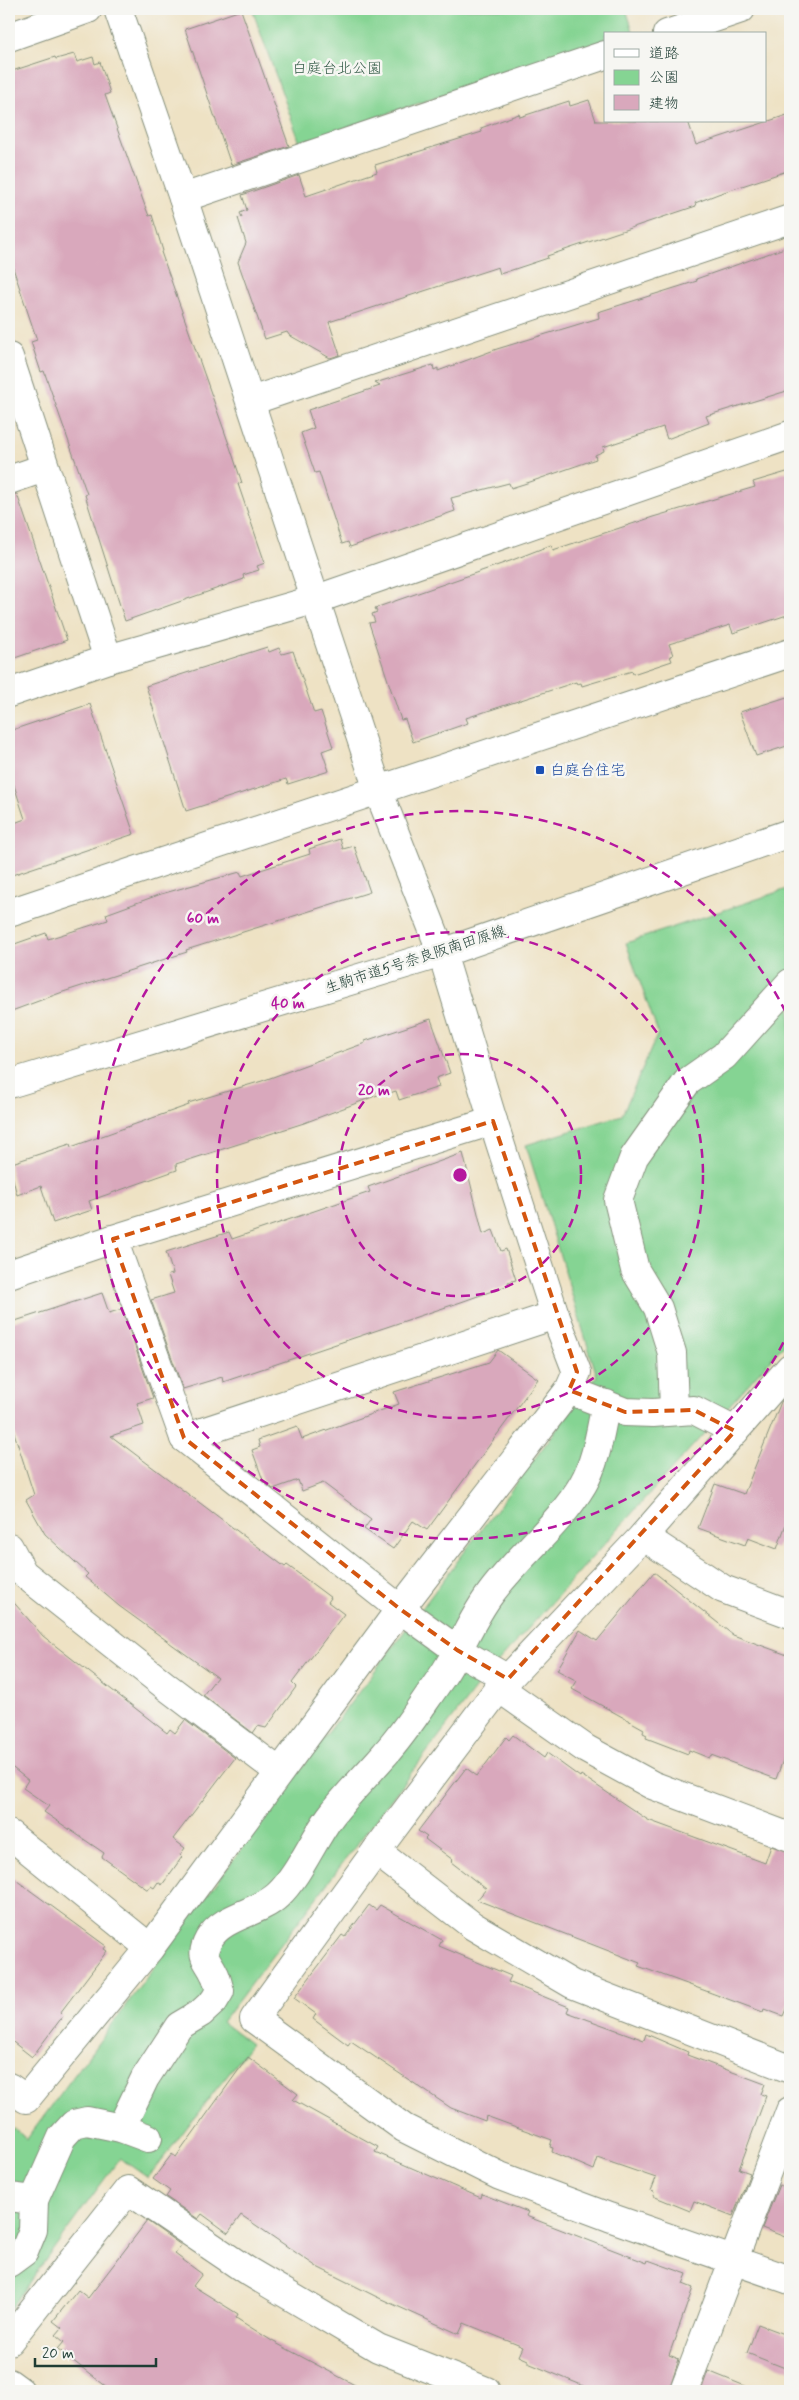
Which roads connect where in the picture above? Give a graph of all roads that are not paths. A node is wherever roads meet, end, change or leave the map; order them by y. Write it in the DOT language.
graph roads {
  1 [pos="88,9"];
  2 [pos="118,9"];
  3 [pos="741,9"];
  4 [pos="673,32"];
  5 [pos="9,37"];
  6 [pos="604,55"];
  7 [pos="183,198"];
  8 [pos="790,218"];
  9 [pos="9,357"];
  10 [pos="251,401"];
  11 [pos="790,435"];
  12 [pos="44,468"];
  13 [pos="9,480"];
  14 [pos="316,599"];
  15 [pos="790,654"];
  16 [pos="108,659"];
  17 [pos="9,694"];
  18 [pos="378,790"];
  19 [pos="790,833"];
  20 [pos="9,914"];
  21 [pos="442,953"];
  22 [pos="790,983"];
  23 [pos="9,1084"];
  24 [pos="493,1121"];
  25 [pos="113,1238"];
  26 [pos="9,1274"];
  27 [pos="556,1315"];
  28 [pos="785,1382"];
  29 [pos="569,1390"];
  30 [pos="606,1404"];
  31 [pos="674,1410"];
  32 [pos="735,1431"];
  33 [pos="184,1438"];
  34 [pos="643,1536"];
  35 [pos="9,1547"];
  36 [pos="400,1609"];
  37 [pos="790,1614"];
  38 [pos="457,1650"];
  39 [pos="504,1683"];
  40 [pos="278,1771"];
  41 [pos="9,1834"];
  42 [pos="790,1837"];
  43 [pos="376,1851"];
  44 [pos="150,1948"];
  45 [pos="790,2069"];
  46 [pos="9,2087"];
  47 [pos="790,2112"];
  48 [pos="121,2128"];
  49 [pos="148,2138"];
  50 [pos="21,2199"];
  51 [pos="734,2259"];
  52 [pos="9,2263"];
  53 [pos="790,2280"];
  54 [pos="9,2341"];
  55 [pos="9,2383"];
  56 [pos="20,2391"];
  57 [pos="486,2391"];
  58 [pos="684,2391"];
  1 -- 5 [label="street"];
  2 -- 7 [label="street"];
  3 -- 4 [label="street"];
  6 -- 7 [label="street"];
  7 -- 10 [label="street"];
  8 -- 10 [label="street"];
  9 -- 12 [label="street"];
  10 -- 14 [label="street"];
  11 -- 14 [label="street"];
  12 -- 13 [label="street"];
  12 -- 16 [label="street"];
  14 -- 16 [label="street"];
  14 -- 18 [label="street"];
  15 -- 18 [label="street"];
  16 -- 17 [label="street"];
  18 -- 20 [label="street"];
  18 -- 21 [label="street"];
  19 -- 21 [label="street, 生駒市道5号奈良阪南田原線"];
  21 -- 23 [label="street, 生駒市道5号奈良阪南田原線"];
  21 -- 24 [label="street"];
  22 -- 31 [label="street"];
  24 -- 25 [label="street"];
  24 -- 27 [label="street"];
  25 -- 26 [label="street"];
  25 -- 33 [label="street"];
  27 -- 29 [label="street"];
  27 -- 33 [label="street"];
  28 -- 32 [label="street"];
  29 -- 30 [label="street"];
  29 -- 36 [label="street"];
  30 -- 31 [label="street"];
  30 -- 38 [label="street"];
  31 -- 32 [label="street"];
  32 -- 34 [label="street"];
  33 -- 36 [label="street"];
  34 -- 37 [label="street"];
  34 -- 39 [label="street"];
  35 -- 40 [label="street"];
  36 -- 38 [label="street"];
  36 -- 40 [label="street"];
  38 -- 39 [label="street"];
  38 -- 48 [label="street"];
  39 -- 42 [label="street"];
  39 -- 43 [label="street"];
  40 -- 44 [label="street"];
  41 -- 44 [label="street"];
  43 -- 45 [label="street"];
  43 -- 51 [label="street"];
  44 -- 46 [label="street"];
  47 -- 51 [label="street"];
  48 -- 49 [label="street"];
  48 -- 50 [label="street"];
  50 -- 52 [label="street"];
  51 -- 53 [label="street"];
  51 -- 58 [label="street"];
  54 -- 57 [label="street"];
  55 -- 56 [label="street"];
}
